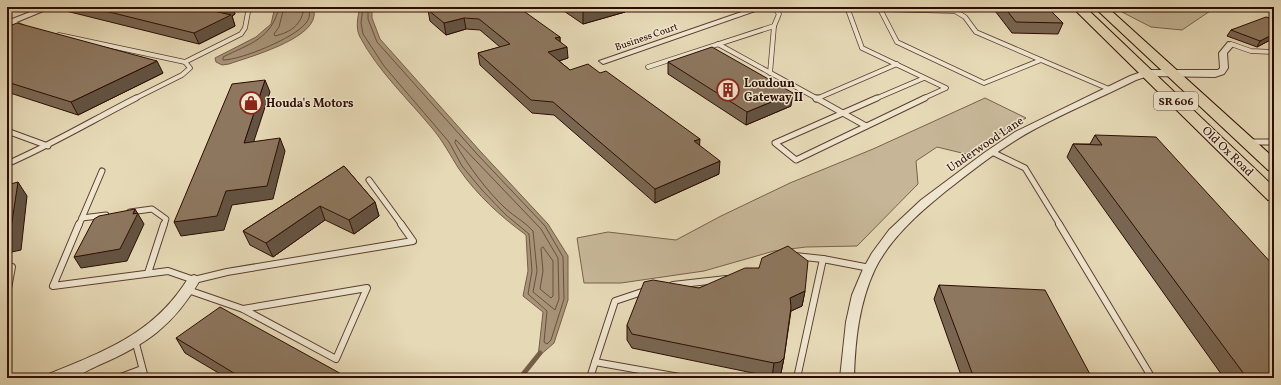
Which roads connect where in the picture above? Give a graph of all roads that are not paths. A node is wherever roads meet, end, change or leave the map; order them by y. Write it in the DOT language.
graph roads {
  1 [pos="24,7"];
  2 [pos="248,7"];
  3 [pos="763,7"];
  4 [pos="774,7"];
  5 [pos="847,7"];
  6 [pos="1078,7"];
  7 [pos="1100,7"];
  8 [pos="45,8"];
  9 [pos="9,22"];
  10 [pos="774,26"];
  11 [pos="24,27"];
  12 [pos="18,29"];
  13 [pos="32,29"];
  14 [pos="54,34"];
  15 [pos="718,44"];
  16 [pos="1231,44"];
  17 [pos="1274,52"];
  18 [pos="1041,60"];
  19 [pos="603,61"];
  20 [pos="185,62"];
  21 [pos="897,64"];
  22 [pos="648,67"];
  23 [pos="770,73"];
  24 [pos="1147,73"];
  25 [pos="1172,73"];
  26 [pos="924,78"];
  27 [pos="1109,89"];
  28 [pos="816,99"];
  29 [pos="842,113"];
  30 [pos="866,126"];
  31 [pos="7,131"];
  32 [pos="1247,142"];
  33 [pos="1274,142"];
  34 [pos="48,146"];
  35 [pos="992,152"];
  36 [pos="7,164"];
  37 [pos="1274,167"];
  38 [pos="102,171"];
  39 [pos="369,180"];
  40 [pos="1274,196"];
  41 [pos="121,213"];
  42 [pos="113,214"];
  43 [pos="82,218"];
  44 [pos="785,255"];
  45 [pos="823,259"];
  46 [pos="7,268"];
  47 [pos="870,268"];
  48 [pos="148,273"];
  49 [pos="732,278"];
  50 [pos="191,285"];
  51 [pos="669,286"];
  52 [pos="653,288"];
  53 [pos="7,294"];
  54 [pos="243,309"];
  55 [pos="135,340"];
  56 [pos="596,362"];
  57 [pos="142,368"];
  58 [pos="54,378"];
  59 [pos="118,378"];
  60 [pos="145,378"];
  61 [pos="590,378"];
  62 [pos="684,378"];
  63 [pos="797,378"];
  64 [pos="847,378"];
  65 [pos="1152,378"];
  1 -- 8 [label="lane"];
  2 -- 20 [label="lane"];
  3 -- 19 [label="street, Business Court"];
  4 -- 10 [label="lane"];
  5 -- 21 [label="lane"];
  6 -- 24 [label="main road, Old Ox Road / SR 606"];
  7 -- 25 [label="main road, Old Ox Road / SR 606"];
  8 -- 9 [label="street"];
  9 -- 11 [label="lane"];
  10 -- 15 [label="lane"];
  10 -- 23 [label="lane"];
  11 -- 12 [label="lane"];
  11 -- 13 [label="lane"];
  14 -- 20 [label="lane"];
  15 -- 22 [label="lane"];
  15 -- 23 [label="lane"];
  16 -- 17 [label="lane"];
  16 -- 25 [label="street, Underwood Lane"];
  18 -- 18 [label="lane"];
  18 -- 27 [label="lane"];
  20 -- 34 [label="lane"];
  21 -- 26 [label="lane"];
  21 -- 28 [label="lane"];
  23 -- 28 [label="lane"];
  24 -- 25 [label="street, Underwood Lane"];
  24 -- 27 [label="street, Underwood Lane"];
  24 -- 40 [label="main road, Old Ox Road / SR 606"];
  25 -- 32 [label="main road, Old Ox Road / SR 606"];
  26 -- 29 [label="lane"];
  26 -- 30 [label="lane"];
  27 -- 35 [label="street, Underwood Lane"];
  28 -- 29 [label="lane"];
  29 -- 30 [label="lane"];
  29 -- 30 [label="lane"];
  31 -- 34 [label="lane"];
  32 -- 33 [label="lane"];
  32 -- 37 [label="main road, Old Ox Road / SR 606"];
  34 -- 36 [label="lane"];
  35 -- 47 [label="street, Underwood Lane"];
  35 -- 65 [label="lane"];
  38 -- 43 [label="lane"];
  39 -- 50 [label="lane"];
  41 -- 48 [label="lane"];
  42 -- 43 [label="lane"];
  43 -- 48 [label="lane"];
  44 -- 45 [label="lane"];
  45 -- 47 [label="lane"];
  45 -- 63 [label="lane"];
  46 -- 53 [label="lane"];
  47 -- 64 [label="street, Underwood Lane"];
  48 -- 50 [label="lane"];
  49 -- 51 [label="lane"];
  50 -- 54 [label="lane"];
  50 -- 55 [label="street"];
  52 -- 56 [label="lane"];
  54 -- 54 [label="lane"];
  55 -- 57 [label="lane"];
  55 -- 58 [label="street"];
  56 -- 61 [label="lane"];
  56 -- 62 [label="lane"];
  57 -- 59 [label="lane"];
  57 -- 60 [label="lane"];
}
